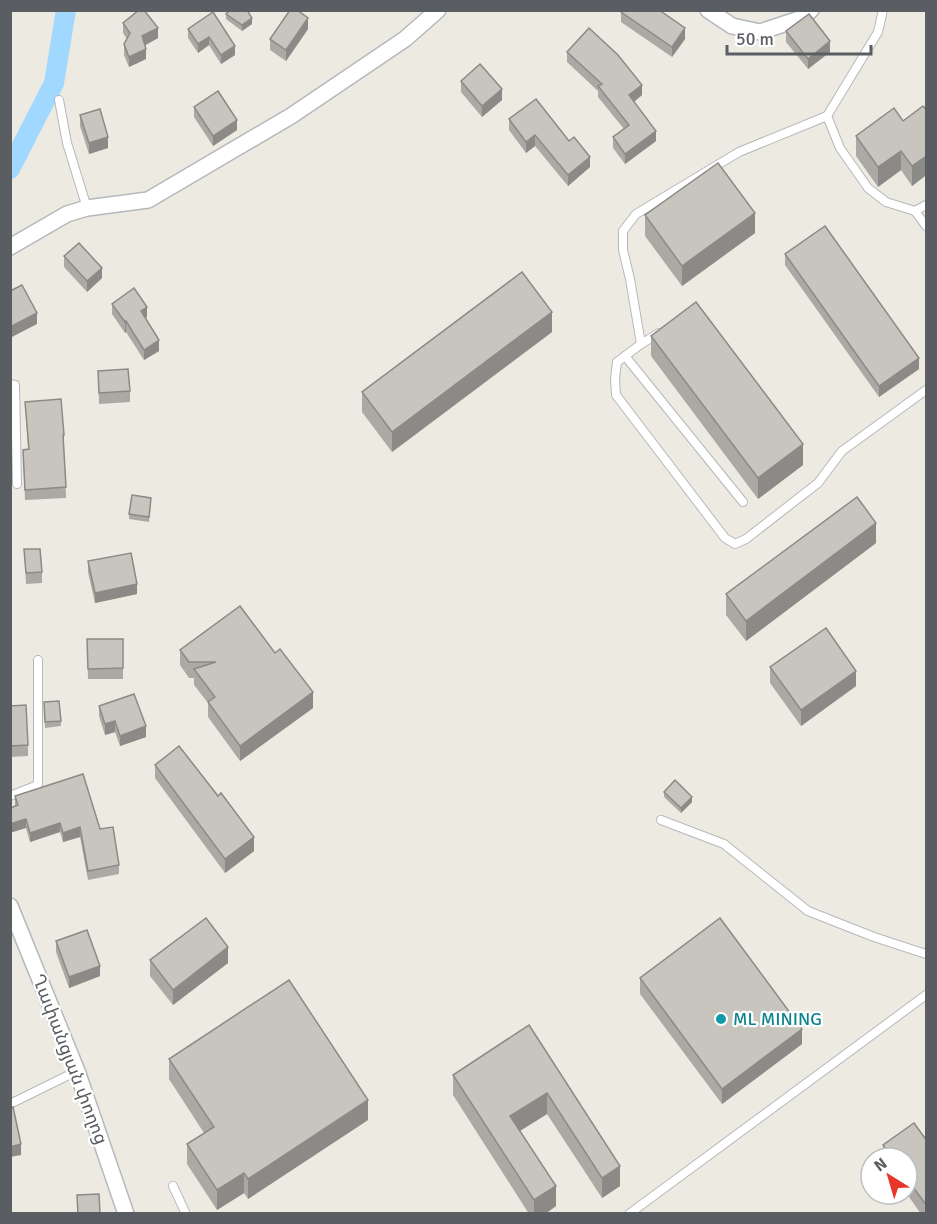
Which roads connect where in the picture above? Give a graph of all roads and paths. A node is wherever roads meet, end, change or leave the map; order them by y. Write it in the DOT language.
graph roads {
  1 [pos="438,10"];
  2 [pos="708,10"];
  3 [pos="812,10"];
  4 [pos="883,10"];
  5 [pos="59,100"];
  6 [pos="827,117"];
  7 [pos="927,205"];
  8 [pos="87,208"];
  9 [pos="915,211"];
  10 [pos="927,226"];
  11 [pos="10,247"];
  12 [pos="666,329"];
  13 [pos="641,344"];
  14 [pos="625,356"];
  15 [pos="10,384"];
  16 [pos="927,390"];
  17 [pos="17,484"];
  18 [pos="743,502"];
  19 [pos="38,660"];
  20 [pos="10,796"];
  21 [pos="661,820"];
  22 [pos="10,906"];
  23 [pos="927,954"];
  24 [pos="927,995"];
  25 [pos="77,1071"];
  26 [pos="10,1104"];
  27 [pos="173,1186"];
  28 [pos="126,1214"];
  29 [pos="186,1214"];
  30 [pos="629,1214"];
  1 -- 8 [label="street"];
  2 -- 3 [label="street"];
  4 -- 6 [label="lane"];
  5 -- 8 [label="lane"];
  6 -- 9 [label="lane"];
  6 -- 13 [label="lane"];
  7 -- 9 [label="lane"];
  8 -- 11 [label="street"];
  9 -- 10 [label="lane"];
  12 -- 13 [label="lane"];
  13 -- 14 [label="lane"];
  14 -- 16 [label="lane"];
  14 -- 18 [label="lane"];
  15 -- 17 [label="lane"];
  19 -- 20 [label="lane"];
  21 -- 23 [label="lane"];
  22 -- 25 [label="street, Ղափանցյան փողոց"];
  24 -- 30 [label="lane"];
  25 -- 26 [label="lane"];
  25 -- 28 [label="street, Ղափանցյան փողոց"];
  27 -- 29 [label="lane"];
}
